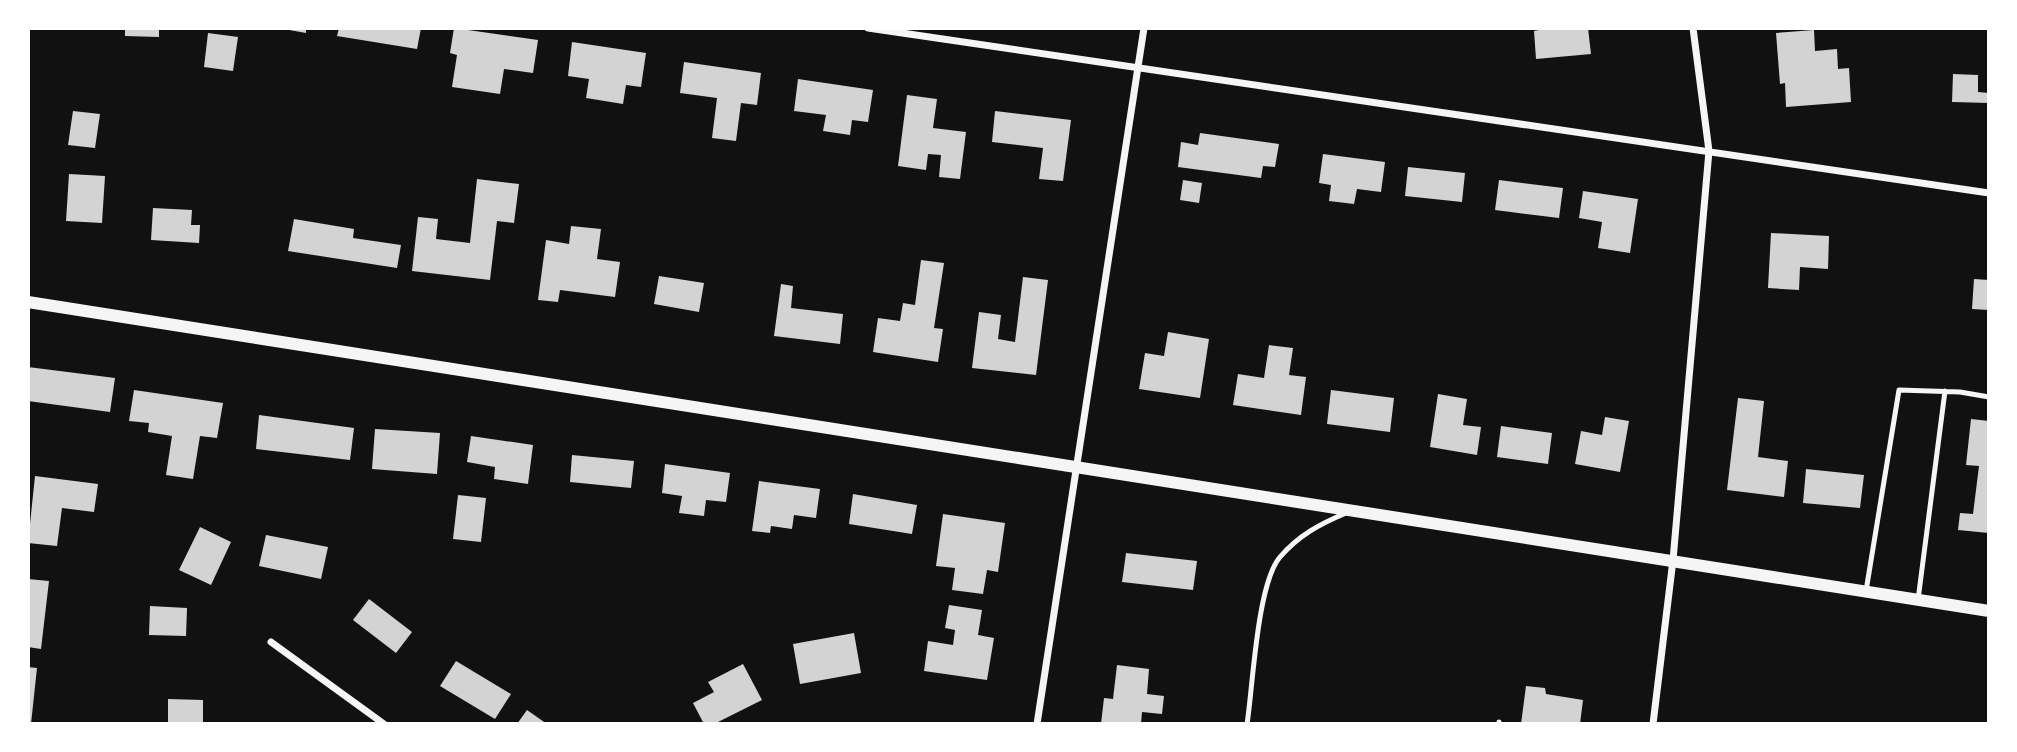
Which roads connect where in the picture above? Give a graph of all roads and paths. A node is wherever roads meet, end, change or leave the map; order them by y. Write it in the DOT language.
graph roads {
  1 [pos="868,28"];
  2 [pos="1144,28"];
  3 [pos="1693,28"];
  4 [pos="1138,69"];
  5 [pos="1709,151"];
  6 [pos="1989,193"];
  7 [pos="28,302"];
  8 [pos="1945,391"];
  9 [pos="1989,397"];
  10 [pos="1077,468"];
  11 [pos="1352,511"];
  12 [pos="1673,560"];
  13 [pos="1866,592"];
  14 [pos="1919,600"];
  15 [pos="1989,611"];
  16 [pos="271,642"];
  17 [pos="384,724"];
  18 [pos="1037,724"];
  19 [pos="1247,724"];
  20 [pos="1653,724"];
  1 -- 4 [label="street"];
  2 -- 4 [label="street"];
  3 -- 5 [label="street"];
  4 -- 5 [label="street"];
  4 -- 10 [label="street"];
  5 -- 6 [label="street"];
  5 -- 12 [label="street"];
  7 -- 10 [label="street"];
  8 -- 9 [label="lane"];
  8 -- 13 [label="lane"];
  8 -- 14 [label="lane"];
  10 -- 11 [label="street"];
  10 -- 18 [label="street"];
  11 -- 12 [label="street"];
  11 -- 19 [label="lane"];
  12 -- 13 [label="street"];
  12 -- 20 [label="street"];
  13 -- 14 [label="street"];
  14 -- 15 [label="street"];
  16 -- 17 [label="street"];
}
